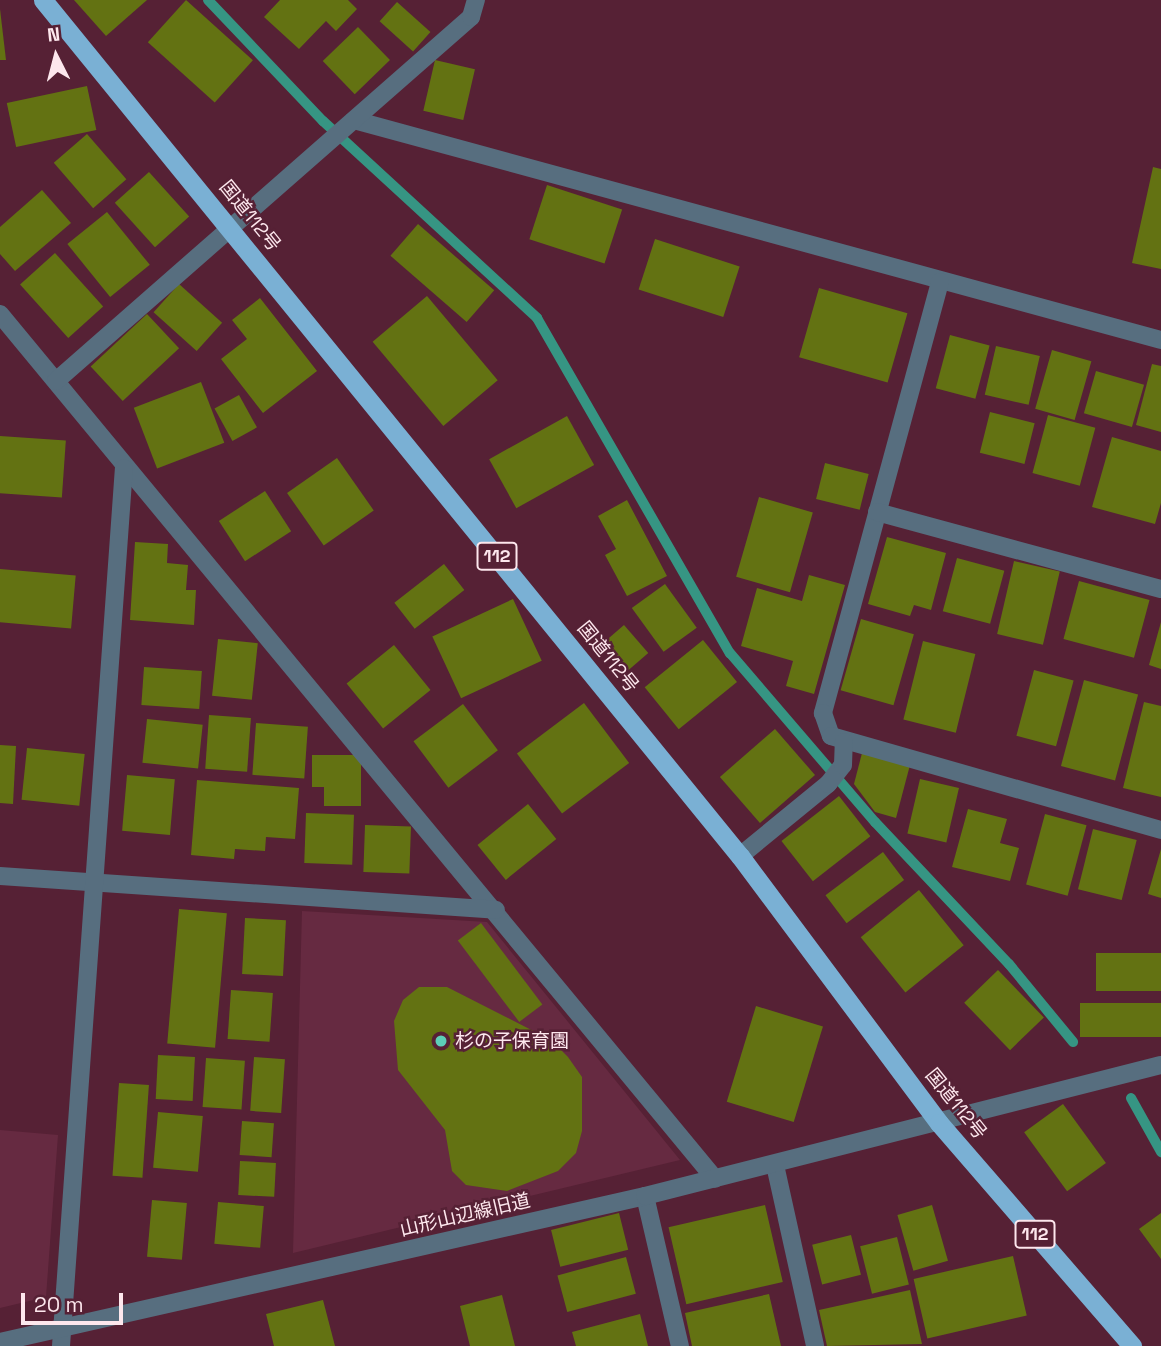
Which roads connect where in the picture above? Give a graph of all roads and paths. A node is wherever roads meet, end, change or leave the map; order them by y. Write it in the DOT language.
graph roads {
  1 [pos="43,0"];
  2 [pos="476,0"];
  3 [pos="350,123"];
  4 [pos="231,229"];
  5 [pos="940,282"];
  6 [pos="0,314"];
  7 [pos="1161,340"];
  8 [pos="57,381"];
  9 [pos="124,468"];
  10 [pos="877,513"];
  11 [pos="1161,589"];
  12 [pos="844,742"];
  13 [pos="1161,830"];
  14 [pos="740,856"];
  15 [pos="0,876"];
  16 [pos="96,885"];
  17 [pos="496,910"];
  18 [pos="1161,1065"];
  19 [pos="939,1123"];
  20 [pos="775,1165"];
  21 [pos="715,1179"];
  22 [pos="645,1196"];
  23 [pos="62,1337"];
  24 [pos="0,1342"];
  25 [pos="680,1346"];
  26 [pos="815,1346"];
  27 [pos="1132,1346"];
  1 -- 4 [label="highway, 国道112号 / 112"];
  2 -- 3 [label="street"];
  3 -- 4 [label="street"];
  3 -- 5 [label="street"];
  4 -- 8 [label="street"];
  4 -- 14 [label="highway, 国道112号 / 112"];
  5 -- 7 [label="street"];
  5 -- 10 [label="street"];
  6 -- 8 [label="street"];
  8 -- 9 [label="street"];
  9 -- 16 [label="street"];
  9 -- 17 [label="street"];
  10 -- 11 [label="street"];
  10 -- 12 [label="street"];
  12 -- 13 [label="street"];
  12 -- 14 [label="street"];
  14 -- 19 [label="highway, 国道112号 / 112"];
  15 -- 16 [label="street"];
  16 -- 17 [label="street"];
  16 -- 23 [label="street"];
  17 -- 21 [label="street"];
  18 -- 19 [label="street, 山形山辺線旧道"];
  19 -- 20 [label="street, 山形山辺線旧道"];
  19 -- 27 [label="highway, 国道112号 / 112"];
  20 -- 21 [label="street, 山形山辺線旧道"];
  20 -- 26 [label="street"];
  21 -- 22 [label="street, 山形山辺線旧道"];
  22 -- 23 [label="street, 山形山辺線旧道"];
  22 -- 25 [label="street"];
  23 -- 24 [label="street, 山形山辺線旧道"];
}
